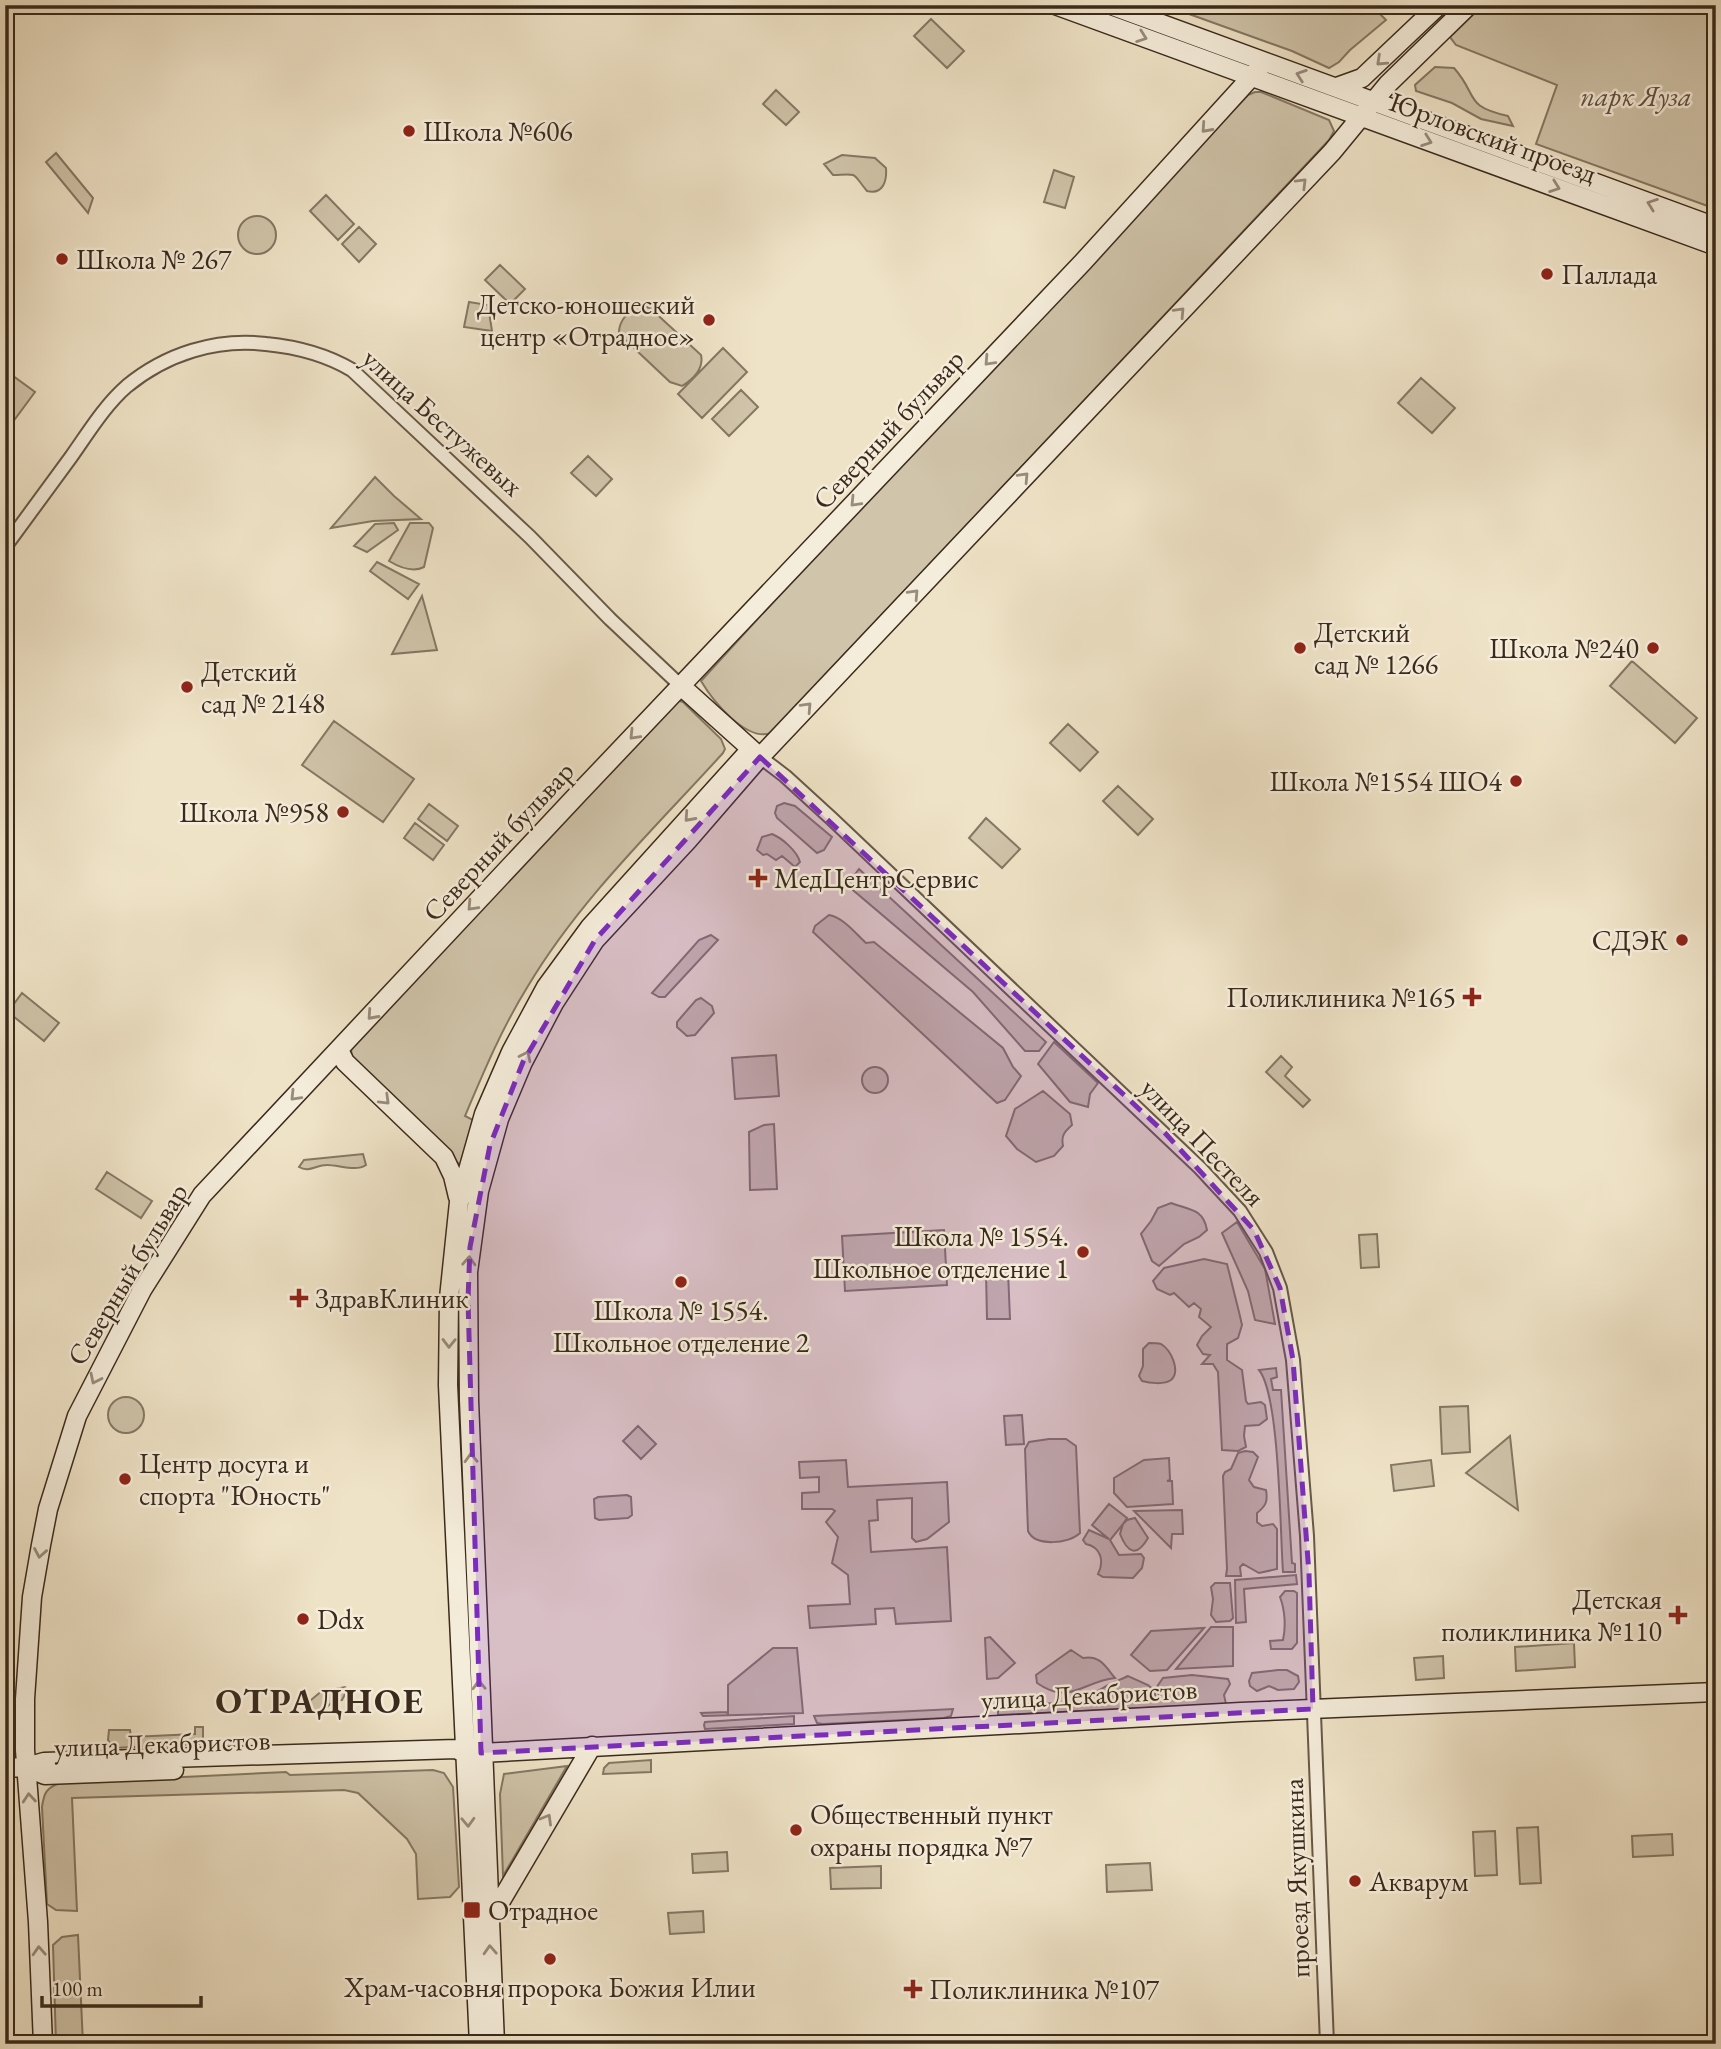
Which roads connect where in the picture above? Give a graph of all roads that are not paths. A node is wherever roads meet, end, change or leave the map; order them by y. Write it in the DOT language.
graph roads {
  1 [pos="1055,5"];
  2 [pos="1110,5"];
  3 [pos="1440,5"];
  4 [pos="1469,5"];
  5 [pos="1264,63"];
  6 [pos="1252,78"];
  7 [pos="1337,87"];
  8 [pos="1375,102"];
  9 [pos="1363,117"];
  10 [pos="1716,227"];
  11 [pos="1716,246"];
  12 [pos="5,547"];
  13 [pos="681,686"];
  14 [pos="756,753"];
  15 [pos="339,1050"];
  16 [pos="459,1202"];
  17 [pos="1716,1692"];
  18 [pos="1313,1709"];
  19 [pos="592,1746"];
  20 [pos="474,1753"];
  21 [pos="26,1767"];
  22 [pos="5,1768"];
  23 [pos="489,1921"];
  24 [pos="43,2044"];
  25 [pos="479,2044"];
  26 [pos="495,2044"];
  27 [pos="1327,2044"];
  1 -- 6 [label="main road, Юрловский проезд, one-way"];
  2 -- 5 [label="main road, Юрловский проезд"];
  3 -- 7 [label="main road, one-way"];
  4 -- 8 [label="main road"];
  5 -- 6 [label="main road"];
  7 -- 5 [label="main road, Юрловский проезд, one-way"];
  6 -- 9 [label="main road, Юрловский проезд"];
  6 -- 13 [label="main road, Северный бульвар, one-way"];
  7 -- 8 [label="main road, Юрловский проезд"];
  8 -- 9 [label="main road"];
  10 -- 8 [label="main road, Юрловский проезд, one-way"];
  9 -- 11 [label="main road, Юрловский проезд, one-way"];
  14 -- 9 [label="main road, one-way"];
  12 -- 13 [label="street, улица Бестужевых"];
  13 -- 14 [label="main road, улица Бестужевых"];
  13 -- 15 [label="main road, Северный бульвар, one-way"];
  14 -- 16 [label="main road, one-way"];
  14 -- 18 [label="street, улица Пестеля"];
  20 -- 14 [label="main road, one-way"];
  15 -- 16 [label="main road, one-way"];
  15 -- 21 [label="main road, Северный бульвар, one-way"];
  16 -- 20 [label="main road, one-way"];
  17 -- 18 [label="main road, улица Декабристов"];
  18 -- 19 [label="main road, улица Декабристов"];
  18 -- 27 [label="street, проезд Якушкина"];
  19 -- 20 [label="main road, улица Декабристов"];
  23 -- 19 [label="main road, one-way"];
  20 -- 21 [label="main road, улица Декабристов"];
  20 -- 23 [label="main road"];
  20 -- 25 [label="main road, one-way"];
  21 -- 22 [label="main road, улица Декабристов"];
  24 -- 21 [label="main road, Северный бульвар, one-way"];
  26 -- 23 [label="main road, one-way"];
}
